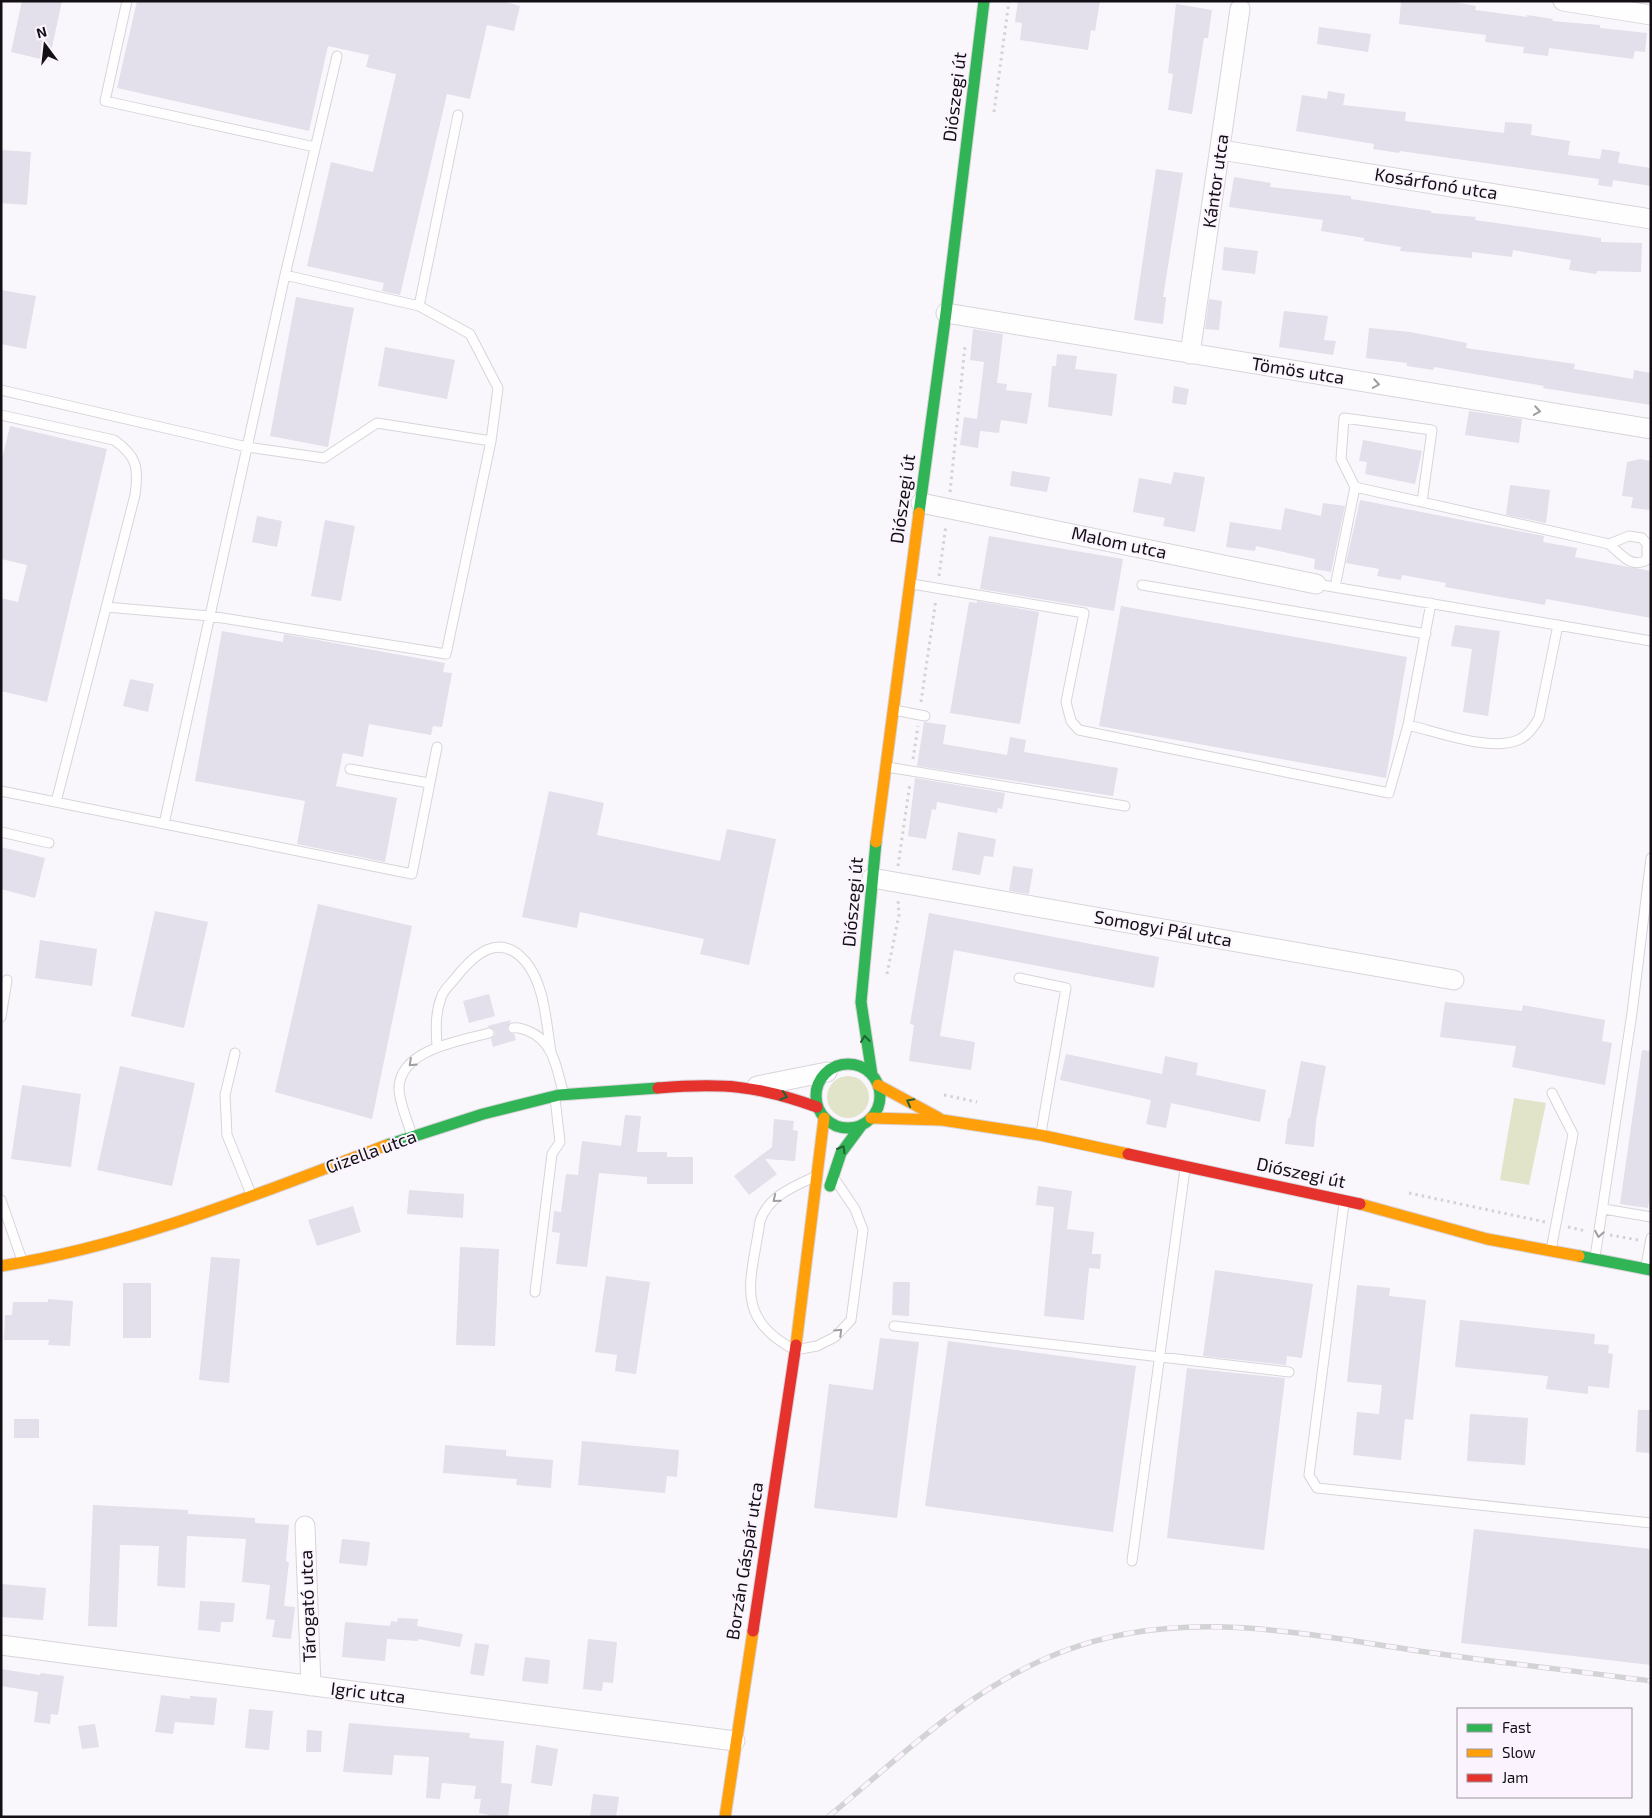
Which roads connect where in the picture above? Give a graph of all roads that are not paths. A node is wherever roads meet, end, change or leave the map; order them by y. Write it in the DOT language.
graph roads {
  1 [pos="127,1"];
  2 [pos="984,1"];
  3 [pos="1563,1"];
  4 [pos="1240,9"];
  5 [pos="1651,15"];
  6 [pos="336,56"];
  7 [pos="458,115"];
  8 [pos="315,147"];
  9 [pos="1221,150"];
  10 [pos="1651,219"];
  11 [pos="285,274"];
  12 [pos="419,306"];
  13 [pos="946,313"];
  14 [pos="1190,354"];
  15 [pos="1,390"];
  16 [pos="1,415"];
  17 [pos="1651,429"];
  18 [pos="491,441"];
  19 [pos="247,447"];
  20 [pos="1355,487"];
  21 [pos="921,502"];
  22 [pos="1422,502"];
  23 [pos="1609,544"];
  24 [pos="910,583"];
  25 [pos="1142,584"];
  26 [pos="1326,585"];
  27 [pos="1431,603"];
  28 [pos="106,607"];
  29 [pos="210,616"];
  30 [pos="1558,625"];
  31 [pos="1426,634"];
  32 [pos="1651,640"];
  33 [pos="892,710"];
  34 [pos="925,716"];
  35 [pos="1408,725"];
  36 [pos="436,747"];
  37 [pos="884,766"];
  38 [pos="350,769"];
  39 [pos="429,783"];
  40 [pos="1,791"];
  41 [pos="56,802"];
  42 [pos="1125,806"];
  43 [pos="164,824"];
  44 [pos="1,832"];
  45 [pos="49,843"];
  46 [pos="1651,858"];
  47 [pos="872,878"];
  48 [pos="1019,978"];
  49 [pos="7,980"];
  50 [pos="1454,980"];
  51 [pos="861,1002"];
  52 [pos="1,1017"];
  53 [pos="853,1026"];
  54 [pos="513,1028"];
  55 [pos="489,1033"];
  56 [pos="437,1047"];
  57 [pos="844,1050"];
  58 [pos="551,1052"];
  59 [pos="235,1053"];
  60 [pos="832,1069"];
  61 [pos="875,1080"];
  62 [pos="750,1087"];
  63 [pos="1552,1093"];
  64 [pos="559,1095"];
  65 [pos="817,1107"];
  66 [pos="824,1118"];
  67 [pos="871,1118"];
  68 [pos="942,1120"];
  69 [pos="861,1126"];
  70 [pos="1040,1135"];
  71 [pos="412,1136"];
  72 [pos="1185,1166"];
  73 [pos="818,1175"];
  74 [pos="832,1177"];
  75 [pos="252,1196"];
  76 [pos="1,1200"];
  77 [pos="1344,1200"];
  78 [pos="1604,1209"];
  79 [pos="1651,1217"];
  80 [pos="1651,1238"];
  81 [pos="1551,1250"];
  82 [pos="1595,1260"];
  83 [pos="23,1262"];
  84 [pos="1,1266"];
  85 [pos="1648,1269"];
  86 [pos="535,1292"];
  87 [pos="799,1310"];
  88 [pos="894,1326"];
  89 [pos="795,1350"];
  90 [pos="1160,1355"];
  91 [pos="1289,1372"];
  92 [pos="1651,1523"];
  93 [pos="305,1526"];
  94 [pos="1132,1561"];
  95 [pos="1,1645"];
  96 [pos="311,1686"];
  97 [pos="735,1741"];
  98 [pos="725,1817"];
  1 -- 8 [label="lane"];
  2 -- 13 [label="main road, Diószegi út"];
  3 -- 5 [label="street"];
  4 -- 9 [label="street, Kántor utca"];
  6 -- 8 [label="lane"];
  7 -- 12 [label="lane"];
  8 -- 11 [label="lane"];
  9 -- 10 [label="street, Kosárfonó utca"];
  9 -- 14 [label="street, Kántor utca"];
  11 -- 12 [label="lane"];
  11 -- 19 [label="lane"];
  12 -- 18 [label="lane"];
  13 -- 14 [label="street, Tömös utca"];
  13 -- 21 [label="main road, Diószegi út"];
  14 -- 17 [label="street, Tömös utca, one-way"];
  15 -- 19 [label="lane"];
  16 -- 28 [label="lane"];
  18 -- 19 [label="lane"];
  18 -- 29 [label="lane"];
  19 -- 29 [label="lane"];
  20 -- 22 [label="lane"];
  20 -- 22 [label="lane"];
  20 -- 26 [label="lane"];
  21 -- 24 [label="main road, Diószegi út"];
  21 -- 26 [label="street, Malom utca"];
  22 -- 23 [label="lane"];
  24 -- 33 [label="main road, Diószegi út"];
  24 -- 35 [label="lane"];
  25 -- 31 [label="lane"];
  26 -- 27 [label="lane"];
  27 -- 30 [label="lane"];
  27 -- 31 [label="lane"];
  28 -- 29 [label="lane"];
  28 -- 41 [label="lane"];
  29 -- 43 [label="lane"];
  30 -- 32 [label="lane"];
  30 -- 35 [label="lane"];
  31 -- 35 [label="lane"];
  33 -- 34 [label="lane"];
  33 -- 37 [label="main road, Diószegi út"];
  36 -- 39 [label="lane"];
  37 -- 42 [label="lane"];
  37 -- 47 [label="main road, Diószegi út"];
  38 -- 39 [label="lane"];
  39 -- 43 [label="lane"];
  40 -- 41 [label="lane"];
  41 -- 43 [label="lane"];
  44 -- 45 [label="lane"];
  46 -- 78 [label="lane"];
  47 -- 50 [label="street, Somogyi Pál utca"];
  47 -- 51 [label="main road, Diószegi út"];
  48 -- 70 [label="lane"];
  49 -- 52 [label="lane"];
  51 -- 53 [label="main road, Diószegi út"];
  61 -- 51 [label="main road, Diószegi út, one-way"];
  54 -- 58 [label="lane"];
  55 -- 56 [label="lane"];
  56 -- 58 [label="lane"];
  56 -- 71 [label="lane, one-way"];
  57 -- 60 [label="main road"];
  58 -- 64 [label="lane"];
  59 -- 75 [label="lane"];
  60 -- 61 [label="main road"];
  60 -- 62 [label="street, Gizella utca"];
  60 -- 65 [label="main road"];
  61 -- 67 [label="main road"];
  68 -- 61 [label="main road, Diószegi út, one-way"];
  62 -- 64 [label="main road, Gizella utca"];
  62 -- 65 [label="main road, Gizella utca, one-way"];
  63 -- 81 [label="lane"];
  64 -- 71 [label="main road, Gizella utca"];
  64 -- 86 [label="lane"];
  65 -- 66 [label="main road"];
  66 -- 69 [label="main road"];
  66 -- 73 [label="main road, Borzán Gáspár utca"];
  67 -- 68 [label="main road, Diószegi út"];
  67 -- 69 [label="main road"];
  68 -- 70 [label="main road, Diószegi út"];
  74 -- 69 [label="main road, Borzán Gáspár utca, one-way"];
  70 -- 72 [label="main road, Diószegi út"];
  71 -- 75 [label="main road, Gizella utca"];
  72 -- 77 [label="main road, Diószegi út"];
  72 -- 90 [label="lane"];
  73 -- 87 [label="main road, Borzán Gáspár utca"];
  73 -- 89 [label="lane, one-way"];
  74 -- 87 [label="main road, Borzán Gáspár utca"];
  89 -- 74 [label="lane, one-way"];
  75 -- 83 [label="main road, Gizella utca"];
  76 -- 83 [label="lane"];
  77 -- 81 [label="main road, Diószegi út"];
  77 -- 92 [label="lane"];
  78 -- 79 [label="lane"];
  78 -- 82 [label="lane, one-way"];
  80 -- 85 [label="lane"];
  81 -- 82 [label="main road, Diószegi út"];
  82 -- 85 [label="main road, Diószegi út"];
  83 -- 84 [label="main road, Gizella utca"];
  87 -- 89 [label="main road, Borzán Gáspár utca"];
  88 -- 90 [label="lane"];
  89 -- 97 [label="main road, Borzán Gáspár utca"];
  90 -- 91 [label="lane"];
  90 -- 94 [label="lane"];
  93 -- 96 [label="street, Tárogató utca"];
  95 -- 96 [label="street, Igric utca"];
  96 -- 97 [label="street, Igric utca"];
  97 -- 98 [label="main road, Borzán Gáspár utca"];
}
